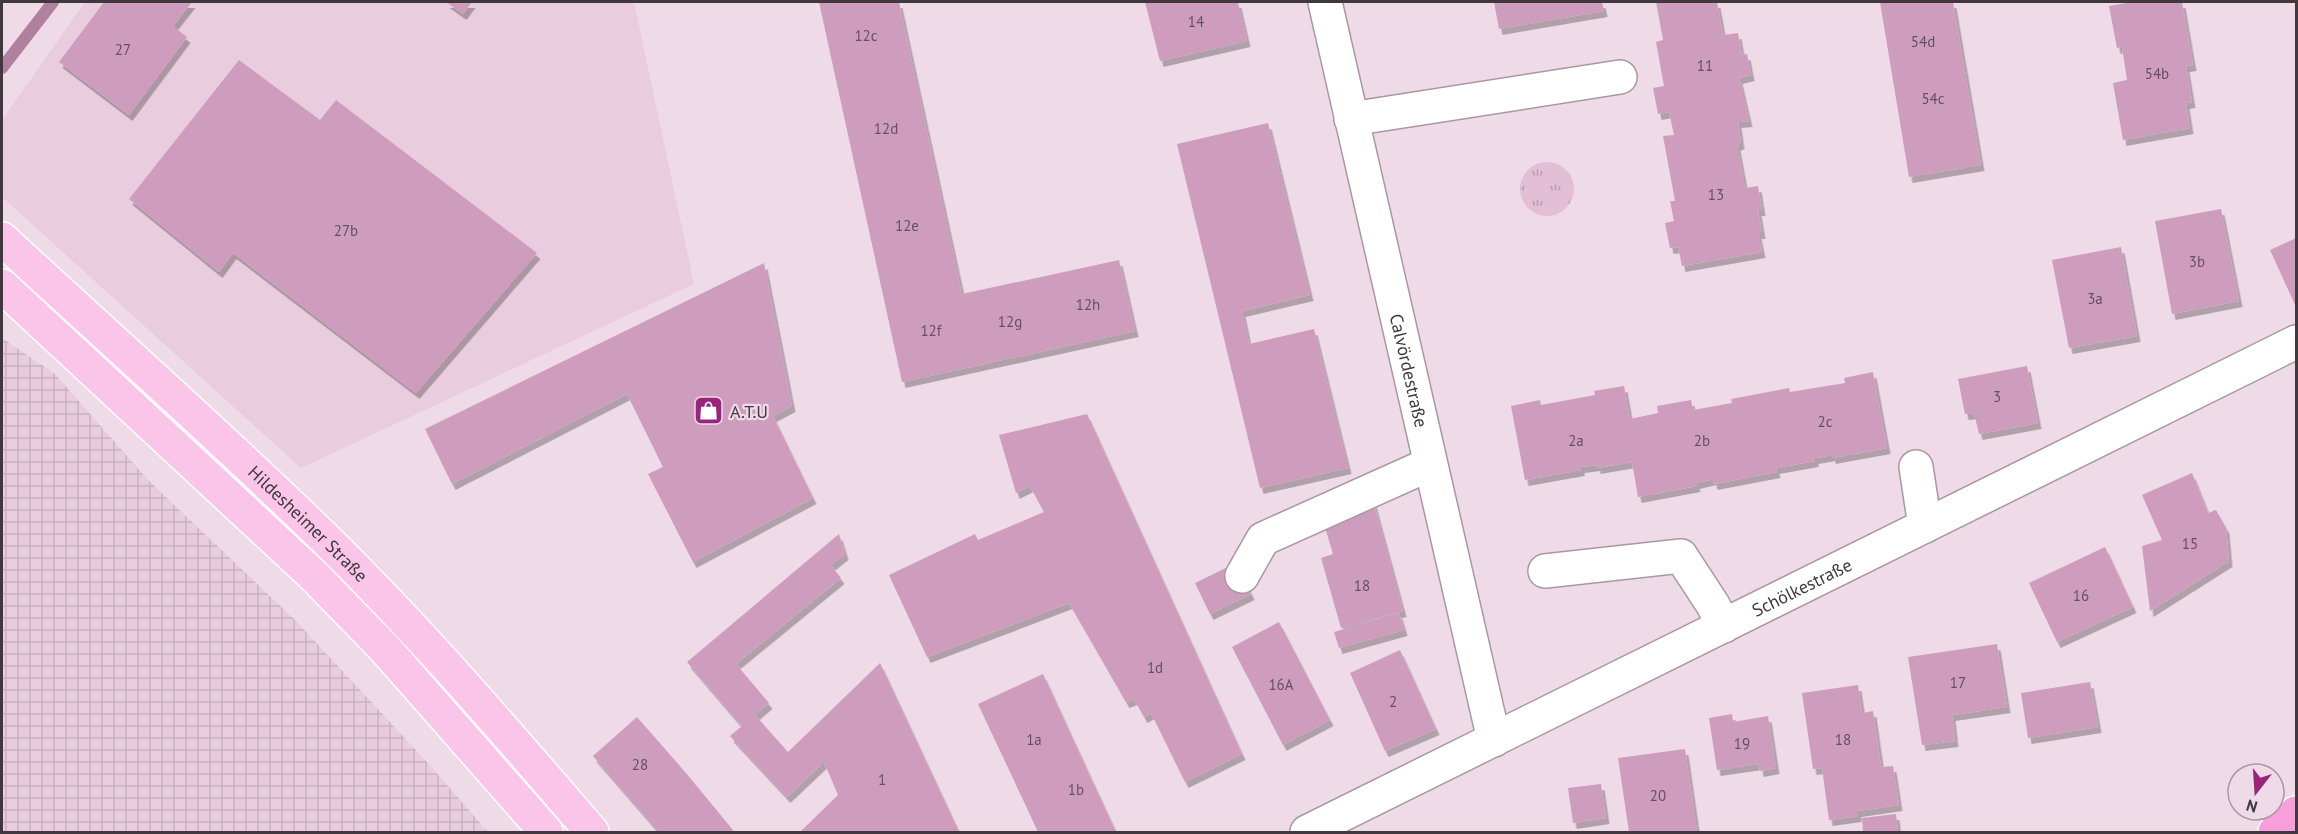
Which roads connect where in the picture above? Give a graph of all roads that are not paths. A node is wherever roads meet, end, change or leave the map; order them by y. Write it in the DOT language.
graph roads {
  1 [pos="1325,2"];
  2 [pos="1620,77"];
  3 [pos="1351,119"];
  4 [pos="2,239"];
  5 [pos="2,286"];
  6 [pos="2296,342"];
  7 [pos="1430,464"];
  8 [pos="1916,467"];
  9 [pos="1925,526"];
  10 [pos="1545,571"];
  11 [pos="1242,576"];
  12 [pos="1724,626"];
  13 [pos="1494,740"];
  14 [pos="2296,813"];
  15 [pos="546,832"];
  16 [pos="592,832"];
  17 [pos="1306,832"];
  18 [pos="2275,832"];
  1 -- 3 [label="street, Calvördestraße"];
  2 -- 3 [label="street"];
  3 -- 7 [label="street, Calvördestraße"];
  4 -- 16 [label="main road, Hildesheimer Straße"];
  5 -- 15 [label="main road, Hildesheimer Straße"];
  6 -- 9 [label="street, Schölkestraße"];
  7 -- 11 [label="street"];
  7 -- 13 [label="street, Calvördestraße"];
  8 -- 9 [label="street"];
  9 -- 12 [label="street, Schölkestraße"];
  10 -- 12 [label="street"];
  12 -- 13 [label="street, Schölkestraße"];
  13 -- 17 [label="street, Schölkestraße"];
  14 -- 18 [label="highway"];
}
